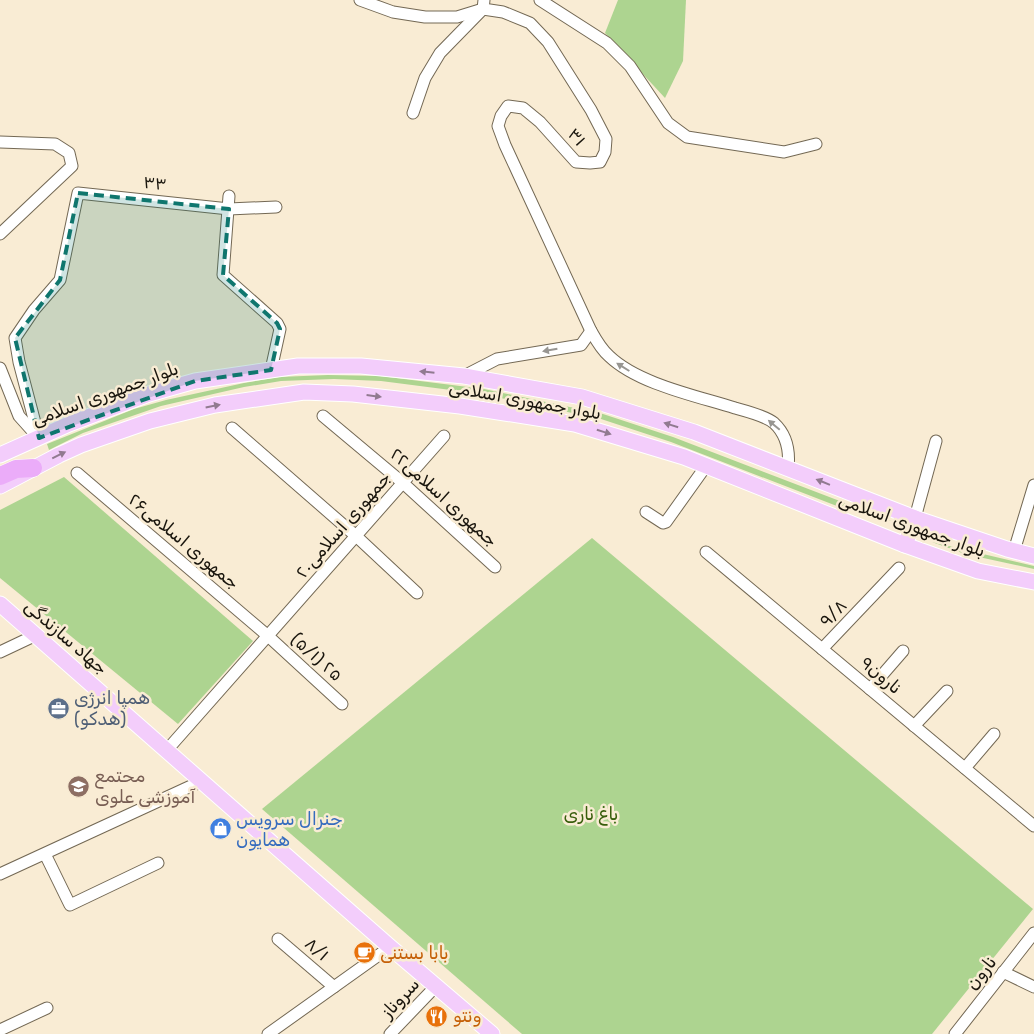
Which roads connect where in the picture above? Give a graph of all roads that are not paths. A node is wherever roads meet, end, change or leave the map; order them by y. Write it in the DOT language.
graph roads {
  1 [pos="360,0"];
  2 [pos="540,0"];
  3 [pos="483,5"];
  4 [pos="413,113"];
  5 [pos="0,142"];
  6 [pos="816,144"];
  7 [pos="229,196"];
  8 [pos="276,207"];
  9 [pos="229,209"];
  10 [pos="0,234"];
  11 [pos="591,331"];
  12 [pos="0,368"];
  13 [pos="271,370"];
  14 [pos="464,376"];
  15 [pos="323,416"];
  16 [pos="232,428"];
  17 [pos="444,436"];
  18 [pos="39,438"];
  19 [pos="936,441"];
  20 [pos="0,455"];
  21 [pos="706,466"];
  22 [pos="33,468"];
  23 [pos="788,468"];
  24 [pos="76,473"];
  25 [pos="0,476"];
  26 [pos="403,483"];
  27 [pos="1034,485"];
  28 [pos="0,486"];
  29 [pos="646,512"];
  30 [pos="915,518"];
  31 [pos="356,536"];
  32 [pos="905,545"];
  33 [pos="1014,551"];
  34 [pos="706,552"];
  35 [pos="1034,556"];
  36 [pos="495,567"];
  37 [pos="899,568"];
  38 [pos="1034,582"];
  39 [pos="417,593"];
  40 [pos="0,604"];
  41 [pos="36,634"];
  42 [pos="268,636"];
  43 [pos="822,649"];
  44 [pos="903,651"];
  45 [pos="0,652"];
  46 [pos="870,689"];
  47 [pos="947,691"];
  48 [pos="342,704"];
  49 [pos="914,726"];
  50 [pos="994,734"];
  51 [pos="167,750"];
  52 [pos="965,768"];
  53 [pos="202,781"];
  54 [pos="1034,826"];
  55 [pos="45,854"];
  56 [pos="158,862"];
  57 [pos="0,874"];
  58 [pos="1034,933"];
  59 [pos="278,938"];
  60 [pos="390,947"];
  61 [pos="1004,972"];
  62 [pos="436,986"];
  63 [pos="334,987"];
  64 [pos="1034,987"];
  65 [pos="47,1008"];
  66 [pos="0,1030"];
  67 [pos="269,1034"];
  68 [pos="390,1034"];
  69 [pos="492,1034"];
  70 [pos="955,1034"];
  1 -- 3 [label="street, ۳۱"];
  2 -- 6 [label="street"];
  3 -- 4 [label="street"];
  3 -- 11 [label="street, ۳۱"];
  5 -- 10 [label="street"];
  7 -- 9 [label="street"];
  8 -- 9 [label="street, ۳۳"];
  9 -- 13 [label="street"];
  9 -- 18 [label="street, ۳۳"];
  11 -- 14 [label="street, one-way"];
  23 -- 11 [label="street, one-way"];
  12 -- 18 [label="street"];
  14 -- 13 [label="main road, بلوار جمهوری اسلامی, one-way"];
  13 -- 18 [label="main road, بلوار جمهوری اسلامی"];
  23 -- 14 [label="main road, بلوار جمهوری اسلامی, one-way"];
  15 -- 26 [label="street, جمهوری اسلامی۲۲"];
  16 -- 31 [label="street"];
  17 -- 26 [label="street, جمهوری اسلامی۲۰"];
  18 -- 20 [label="main road, بلوار جمهوری اسلامی"];
  19 -- 30 [label="street"];
  22 -- 21 [label="main road, بلوار جمهوری اسلامی, one-way"];
  21 -- 29 [label="street"];
  21 -- 32 [label="main road, بلوار جمهوری اسلامی"];
  22 -- 25 [label="highway"];
  22 -- 28 [label="main road, بلوار جمهوری اسلامی"];
  30 -- 23 [label="main road, بلوار جمهوری اسلامی, one-way"];
  24 -- 42 [label="street, جمهوری اسلامی۲۶"];
  26 -- 31 [label="street, جمهوری اسلامی۲۰"];
  26 -- 36 [label="street, جمهوری اسلامی۲۲"];
  27 -- 33 [label="street"];
  30 -- 32 [label="main road"];
  30 -- 33 [label="main road, بلوار جمهوری اسلامی"];
  31 -- 39 [label="street"];
  31 -- 42 [label="street, جمهوری اسلامی۲۰"];
  32 -- 38 [label="main road, بلوار جمهوری اسلامی"];
  33 -- 35 [label="main road, بلوار جمهوری اسلامی"];
  34 -- 43 [label="street, نارون۹"];
  37 -- 43 [label="street, ۹/۸"];
  40 -- 41 [label="main road, جهاد سازندگی"];
  41 -- 45 [label="street"];
  41 -- 51 [label="main road, جهاد سازندگی"];
  42 -- 48 [label="street, (۵/۱) ۲۵"];
  42 -- 51 [label="street, جمهوری اسلامی۲۰"];
  43 -- 46 [label="street, نارون۹"];
  44 -- 46 [label="street"];
  46 -- 49 [label="street, نارون۹"];
  47 -- 49 [label="street"];
  49 -- 52 [label="street, نارون۹"];
  50 -- 52 [label="street"];
  51 -- 53 [label="main road, جهاد سازندگی"];
  52 -- 54 [label="street, نارون۹"];
  53 -- 55 [label="street"];
  53 -- 60 [label="main road, جهاد سازندگی"];
  55 -- 56 [label="street"];
  55 -- 57 [label="street"];
  58 -- 61 [label="street, نارون"];
  59 -- 63 [label="street, ۸/۱"];
  60 -- 62 [label="main road, جهاد سازندگی"];
  60 -- 63 [label="street"];
  61 -- 64 [label="street"];
  61 -- 70 [label="street, نارون"];
  62 -- 68 [label="street, سروناز"];
  62 -- 69 [label="main road, جهاد سازندگی"];
  63 -- 67 [label="street"];
  65 -- 66 [label="street"];
}
